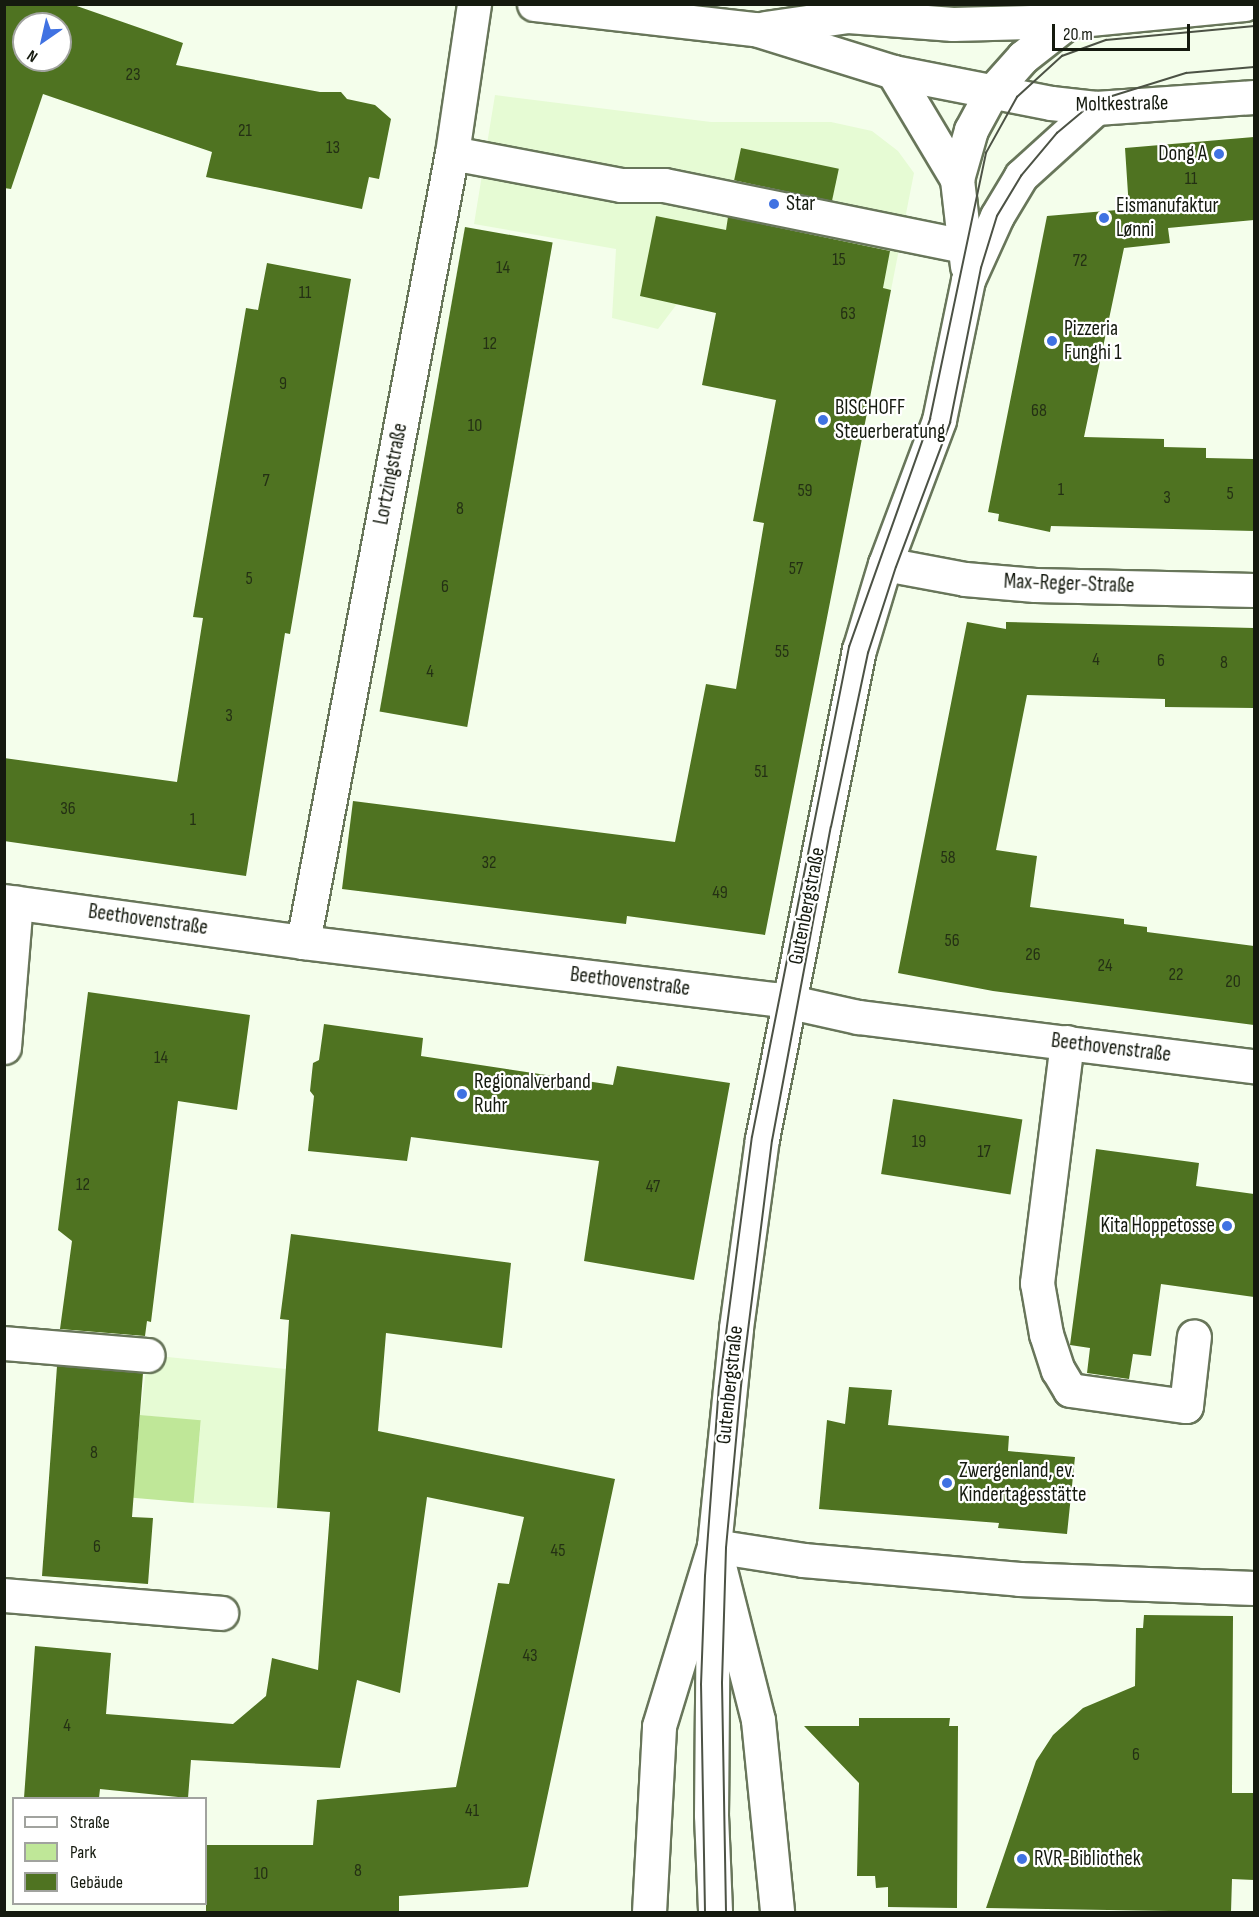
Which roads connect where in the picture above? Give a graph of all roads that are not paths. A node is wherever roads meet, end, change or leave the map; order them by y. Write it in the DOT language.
graph roads {
  1 [pos="474,4"];
  2 [pos="534,4"];
  3 [pos="1244,4"];
  4 [pos="951,14"];
  5 [pos="1069,21"];
  6 [pos="755,29"];
  7 [pos="892,72"];
  8 [pos="991,93"];
  9 [pos="1254,97"];
  10 [pos="1096,108"];
  11 [pos="452,153"];
  12 [pos="957,179"];
  13 [pos="964,246"];
  14 [pos="968,280"];
  15 [pos="885,564"];
  16 [pos="1254,590"];
  17 [pos="10,901"];
  18 [pos="303,942"];
  19 [pos="788,1001"];
  20 [pos="1067,1042"];
  21 [pos="4,1047"];
  22 [pos="1254,1066"];
  23 [pos="1194,1336"];
  24 [pos="4,1343"];
  25 [pos="148,1355"];
  26 [pos="714,1546"];
  27 [pos="1254,1588"];
  28 [pos="4,1595"];
  29 [pos="221,1612"];
  30 [pos="649,1912"];
  31 [pos="715,1912"];
  32 [pos="777,1912"];
  1 -- 11 [label="street, Lortzingstraße"];
  2 -- 6 [label="street, Moltkestraße"];
  3 -- 5 [label="street, Moltkestraße"];
  4 -- 5 [label="street, Moltkestraße"];
  4 -- 6 [label="street, Moltkestraße"];
  5 -- 8 [label="street"];
  6 -- 7 [label="street, Moltkestraße"];
  7 -- 8 [label="street, Moltkestraße"];
  7 -- 12 [label="street, Gutenbergstraße"];
  8 -- 10 [label="street, Moltkestraße"];
  8 -- 12 [label="street, Gutenbergstraße"];
  9 -- 10 [label="street, Moltkestraße"];
  10 -- 14 [label="street, Gutenbergstraße"];
  11 -- 13 [label="street"];
  11 -- 18 [label="street, Lortzingstraße"];
  12 -- 13 [label="street, Gutenbergstraße"];
  13 -- 14 [label="street, Gutenbergstraße"];
  14 -- 15 [label="street, Gutenbergstraße"];
  15 -- 16 [label="street, Max-Reger-Straße"];
  15 -- 19 [label="street, Gutenbergstraße"];
  17 -- 18 [label="street, Beethovenstraße"];
  17 -- 21 [label="street"];
  18 -- 19 [label="street, Beethovenstraße"];
  19 -- 20 [label="street, Beethovenstraße"];
  19 -- 26 [label="street, Gutenbergstraße"];
  20 -- 22 [label="street, Beethovenstraße"];
  20 -- 23 [label="street"];
  24 -- 25 [label="street"];
  26 -- 27 [label="street"];
  26 -- 30 [label="street, Gutenbergstraße"];
  26 -- 31 [label="street"];
  26 -- 32 [label="street, Gutenbergstraße"];
  28 -- 29 [label="street"];
}
